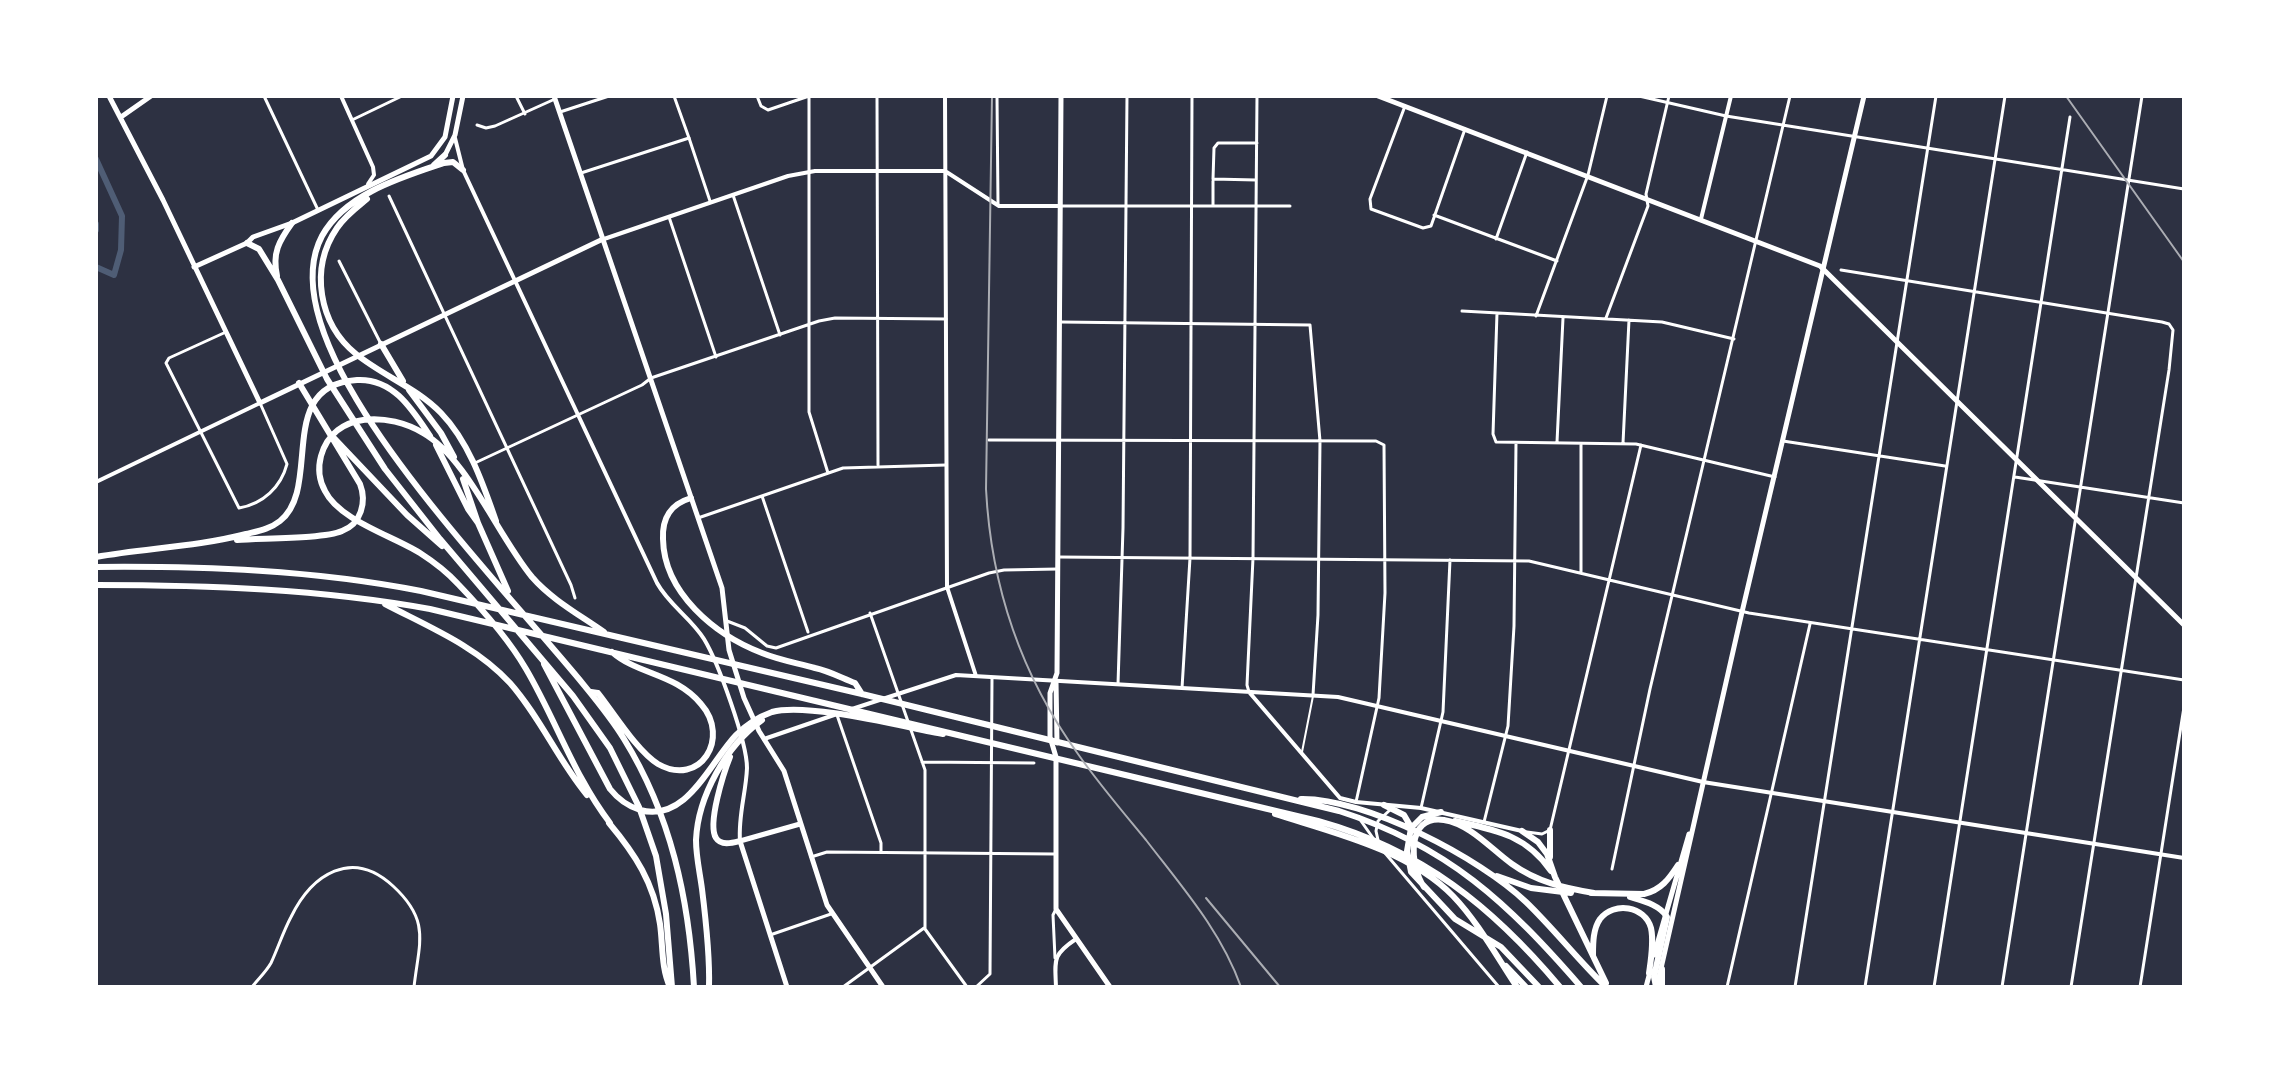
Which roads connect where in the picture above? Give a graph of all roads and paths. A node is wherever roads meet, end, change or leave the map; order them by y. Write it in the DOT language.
graph roads {
  1 [pos="109,96"];
  2 [pos="151,96"];
  3 [pos="264,96"];
  4 [pos="341,96"];
  5 [pos="402,96"];
  6 [pos="453,96"];
  7 [pos="463,96"];
  8 [pos="516,96"];
  9 [pos="609,96"];
  10 [pos="674,96"];
  11 [pos="757,96"];
  12 [pos="809,96"];
  13 [pos="877,96"];
  14 [pos="945,96"];
  15 [pos="997,96"];
  16 [pos="1061,96"];
  17 [pos="1127,96"];
  18 [pos="1192,96"];
  19 [pos="1257,96"];
  20 [pos="1378,96"];
  21 [pos="1607,96"];
  22 [pos="1639,96"];
  23 [pos="1669,96"];
  24 [pos="1731,96"];
  25 [pos="1790,96"];
  26 [pos="1864,96"];
  27 [pos="1936,96"];
  28 [pos="2005,96"];
  29 [pos="2142,96"];
  30 [pos="555,97"];
  31 [pos="1668,103"];
  32 [pos="1405,106"];
  33 [pos="560,112"];
  34 [pos="525,114"];
  35 [pos="1726,116"];
  36 [pos="121,117"];
  37 [pos="2070,117"];
  38 [pos="352,120"];
  39 [pos="477,125"];
  40 [pos="1784,126"];
  41 [pos="1465,129"];
  42 [pos="455,135"];
  43 [pos="1854,137"];
  44 [pos="689,138"];
  45 [pos="1257,143"];
  46 [pos="1928,148"];
  47 [pos="1527,152"];
  48 [pos="445,155"];
  49 [pos="1995,159"];
  50 [pos="428,169"];
  51 [pos="463,170"];
  52 [pos="2062,170"];
  53 [pos="810,171"];
  54 [pos="877,171"];
  55 [pos="945,171"];
  56 [pos="581,173"];
  57 [pos="1588,175"];
  58 [pos="1213,179"];
  59 [pos="1257,180"];
  60 [pos="2128,180"];
  61 [pos="365,188"];
  62 [pos="379,189"];
  63 [pos="2184,189"];
  64 [pos="733,195"];
  65 [pos="389,196"];
  66 [pos="1646,197"];
  67 [pos="711,202"];
  68 [pos="998,205"];
  69 [pos="1126,205"];
  70 [pos="1191,205"];
  71 [pos="1213,205"];
  72 [pos="1060,206"];
  73 [pos="1256,206"];
  74 [pos="1290,206"];
  75 [pos="318,210"];
  76 [pos="1434,215"];
  77 [pos="669,217"];
  78 [pos="1701,219"];
  79 [pos="292,223"];
  80 [pos="603,239"];
  81 [pos="1496,239"];
  82 [pos="1758,241"];
  83 [pos="247,243"];
  84 [pos="339,261"];
  85 [pos="1557,261"];
  86 [pos="194,267"];
  87 [pos="1823,268"];
  88 [pos="1841,270"];
  89 [pos="278,280"];
  90 [pos="514,281"];
  91 [pos="1907,283"];
  92 [pos="1974,293"];
  93 [pos="2041,304"];
  94 [pos="1462,311"];
  95 [pos="1497,313"];
  96 [pos="444,314"];
  97 [pos="2109,314"];
  98 [pos="1536,316"];
  99 [pos="878,318"];
  100 [pos="1563,318"];
  101 [pos="946,319"];
  102 [pos="1606,319"];
  103 [pos="1629,320"];
  104 [pos="1059,322"];
  105 [pos="1125,323"];
  106 [pos="1190,323"];
  107 [pos="1255,324"];
  108 [pos="809,325"];
  109 [pos="226,332"];
  110 [pos="780,336"];
  111 [pos="1734,339"];
  112 [pos="1897,341"];
  113 [pos="381,344"];
  114 [pos="716,357"];
  115 [pos="651,378"];
  116 [pos="299,383"];
  117 [pos="1957,400"];
  118 [pos="260,403"];
  119 [pos="579,415"];
  120 [pos="200,432"];
  121 [pos="329,432"];
  122 [pos="989,440"];
  123 [pos="1059,440"];
  124 [pos="1125,440"];
  125 [pos="1190,441"];
  126 [pos="1320,441"];
  127 [pos="1783,441"];
  128 [pos="1254,442"];
  129 [pos="1516,443"];
  130 [pos="1557,443"];
  131 [pos="1581,443"];
  132 [pos="1623,443"];
  133 [pos="1641,445"];
  134 [pos="507,448"];
  135 [pos="1879,456"];
  136 [pos="1705,460"];
  137 [pos="2017,460"];
  138 [pos="477,462"];
  139 [pos="878,465"];
  140 [pos="946,465"];
  141 [pos="1947,466"];
  142 [pos="828,473"];
  143 [pos="1775,477"];
  144 [pos="2015,477"];
  145 [pos="2039,481"];
  146 [pos="96,482"];
  147 [pos="2081,487"];
  148 [pos="762,496"];
  149 [pos="691,498"];
  150 [pos="2148,498"];
  151 [pos="2184,503"];
  152 [pos="488,508"];
  153 [pos="698,518"];
  154 [pos="2077,518"];
  155 [pos="478,523"];
  156 [pos="223,541"];
  157 [pos="96,557"];
  158 [pos="1058,557"];
  159 [pos="1123,558"];
  160 [pos="1190,558"];
  161 [pos="1253,558"];
  162 [pos="1319,559"];
  163 [pos="1384,559"];
  164 [pos="458,560"];
  165 [pos="1450,560"];
  166 [pos="1516,560"];
  167 [pos="96,567"];
  168 [pos="1058,569"];
  169 [pos="1581,573"];
  170 [pos="2136,576"];
  171 [pos="1609,580"];
  172 [pos="96,585"];
  173 [pos="947,587"];
  174 [pos="1673,595"];
  175 [pos="511,598"];
  176 [pos="575,598"];
  177 [pos="378,601"];
  178 [pos="1742,612"];
  179 [pos="870,613"];
  180 [pos="727,621"];
  181 [pos="1811,623"];
  182 [pos="2184,625"];
  183 [pos="1852,629"];
  184 [pos="607,634"];
  185 [pos="809,634"];
  186 [pos="1920,639"];
  187 [pos="1987,649"];
  188 [pos="611,651"];
  189 [pos="538,653"];
  190 [pos="2054,660"];
  191 [pos="2121,671"];
  192 [pos="976,676"];
  193 [pos="992,676"];
  194 [pos="2184,680"];
  195 [pos="1056,681"];
  196 [pos="1118,684"];
  197 [pos="1182,688"];
  198 [pos="591,692"];
  199 [pos="1249,692"];
  200 [pos="898,693"];
  201 [pos="864,694"];
  202 [pos="1313,695"];
  203 [pos="1378,705"];
  204 [pos="2184,707"];
  205 [pos="770,714"];
  206 [pos="836,714"];
  207 [pos="1442,720"];
  208 [pos="1506,736"];
  209 [pos="764,739"];
  210 [pos="1009,746"];
  211 [pos="730,749"];
  212 [pos="1569,750"];
  213 [pos="1302,754"];
  214 [pos="992,761"];
  215 [pos="922,762"];
  216 [pos="1034,763"];
  217 [pos="1633,766"];
  218 [pos="1703,782"];
  219 [pos="1770,793"];
  220 [pos="1340,798"];
  221 [pos="1293,799"];
  222 [pos="1825,801"];
  223 [pos="1356,802"];
  224 [pos="1384,805"];
  225 [pos="1421,808"];
  226 [pos="1395,809"];
  227 [pos="1353,810"];
  228 [pos="1893,811"];
  229 [pos="1441,812"];
  230 [pos="1696,812"];
  231 [pos="1444,820"];
  232 [pos="1484,822"];
  233 [pos="1959,822"];
  234 [pos="610,823"];
  235 [pos="800,824"];
  236 [pos="1411,828"];
  237 [pos="1550,830"];
  238 [pos="1522,831"];
  239 [pos="1344,833"];
  240 [pos="2027,833"];
  241 [pos="740,841"];
  242 [pos="2094,843"];
  243 [pos="1381,847"];
  244 [pos="881,852"];
  245 [pos="925,852"];
  246 [pos="991,853"];
  247 [pos="1057,854"];
  248 [pos="2161,854"];
  249 [pos="811,857"];
  250 [pos="2184,858"];
  251 [pos="1550,861"];
  252 [pos="1678,865"];
  253 [pos="1612,869"];
  254 [pos="1486,871"];
  255 [pos="1555,877"];
  256 [pos="1424,887"];
  257 [pos="1555,889"];
  258 [pos="1619,894"];
  259 [pos="1056,909"];
  260 [pos="1664,912"];
  261 [pos="831,914"];
  262 [pos="925,927"];
  263 [pos="770,935"];
  264 [pos="1077,939"];
  265 [pos="1496,954"];
  266 [pos="1055,958"];
  267 [pos="1593,959"];
  268 [pos="869,968"];
  269 [pos="1662,969"];
  270 [pos="1649,973"];
  271 [pos="854,979"];
  272 [pos="252,987"];
  273 [pos="414,987"];
  274 [pos="671,987"];
  275 [pos="694,987"];
  276 [pos="709,987"];
  277 [pos="787,987"];
  278 [pos="843,987"];
  279 [pos="855,987"];
  280 [pos="883,987"];
  281 [pos="967,987"];
  282 [pos="976,987"];
  283 [pos="1056,987"];
  284 [pos="1110,987"];
  285 [pos="1499,987"];
  286 [pos="1517,987"];
  287 [pos="1526,987"];
  288 [pos="1539,987"];
  289 [pos="1560,987"];
  290 [pos="1581,987"];
  291 [pos="1607,987"];
  292 [pos="1646,987"];
  293 [pos="1658,987"];
  294 [pos="1727,987"];
  295 [pos="1795,987"];
  296 [pos="1865,987"];
  297 [pos="1934,987"];
  298 [pos="2002,987"];
  299 [pos="2071,987"];
  300 [pos="2140,987"];
  1 -- 36 [label="main road"];
  2 -- 36 [label="main road"];
  3 -- 75 [label="street"];
  4 -- 38 [label="street"];
  5 -- 38 [label="street"];
  6 -- 61 [label="main road"];
  7 -- 42 [label="main road"];
  8 -- 34 [label="street"];
  9 -- 33 [label="street"];
  10 -- 44 [label="street"];
  11 -- 12 [label="street"];
  12 -- 53 [label="street"];
  13 -- 54 [label="street"];
  14 -- 55 [label="street"];
  15 -- 68 [label="street"];
  16 -- 72 [label="main road"];
  17 -- 69 [label="street"];
  18 -- 70 [label="street"];
  19 -- 45 [label="street"];
  20 -- 32 [label="main road"];
  21 -- 57 [label="street"];
  22 -- 31 [label="street"];
  23 -- 31 [label="street"];
  24 -- 35 [label="street"];
  25 -- 40 [label="street"];
  26 -- 43 [label="main road"];
  27 -- 46 [label="street"];
  28 -- 49 [label="street"];
  29 -- 60 [label="street"];
  30 -- 33 [label="main road"];
  30 -- 34 [label="street"];
  31 -- 35 [label="street"];
  31 -- 66 [label="street"];
  32 -- 41 [label="main road"];
  32 -- 76 [label="street"];
  33 -- 56 [label="main road"];
  34 -- 39 [label="street"];
  35 -- 40 [label="street"];
  35 -- 78 [label="street"];
  36 -- 86 [label="main road"];
  37 -- 52 [label="street"];
  38 -- 61 [label="street"];
  40 -- 43 [label="street"];
  40 -- 82 [label="street"];
  41 -- 47 [label="main road"];
  41 -- 76 [label="street"];
  42 -- 48 [label="main road"];
  42 -- 51 [label="street"];
  43 -- 46 [label="street"];
  43 -- 87 [label="main road"];
  44 -- 56 [label="street"];
  44 -- 67 [label="street"];
  45 -- 58 [label="street"];
  45 -- 59 [label="street"];
  46 -- 49 [label="street"];
  46 -- 91 [label="street"];
  47 -- 57 [label="main road"];
  47 -- 81 [label="street"];
  48 -- 50 [label="highway"];
  49 -- 52 [label="street"];
  49 -- 92 [label="street"];
  50 -- 51 [label="highway"];
  50 -- 62 [label="highway"];
  51 -- 90 [label="street"];
  52 -- 60 [label="street"];
  52 -- 93 [label="street"];
  53 -- 54 [label="street"];
  53 -- 64 [label="street"];
  53 -- 108 [label="street"];
  54 -- 55 [label="street"];
  54 -- 99 [label="street"];
  55 -- 68 [label="street"];
  55 -- 101 [label="street"];
  56 -- 80 [label="main road"];
  57 -- 66 [label="main road"];
  57 -- 85 [label="street"];
  58 -- 59 [label="street"];
  58 -- 71 [label="street"];
  59 -- 73 [label="street"];
  60 -- 63 [label="street"];
  60 -- 97 [label="street"];
  61 -- 75 [label="main road"];
  62 -- 152 [label="highway"];
  62 -- 175 [label="highway"];
  64 -- 67 [label="street"];
  64 -- 110 [label="street"];
  65 -- 96 [label="street"];
  66 -- 78 [label="main road"];
  66 -- 102 [label="street"];
  67 -- 77 [label="street"];
  68 -- 72 [label="street"];
  69 -- 70 [label="street"];
  69 -- 72 [label="street"];
  69 -- 105 [label="street"];
  70 -- 71 [label="street"];
  70 -- 106 [label="street"];
  71 -- 73 [label="street"];
  72 -- 104 [label="main road"];
  73 -- 74 [label="street"];
  73 -- 107 [label="street"];
  75 -- 79 [label="main road"];
  76 -- 81 [label="street"];
  77 -- 80 [label="street"];
  77 -- 114 [label="street"];
  78 -- 82 [label="main road"];
  79 -- 83 [label="main road"];
  79 -- 89 [label="highway"];
  80 -- 90 [label="main road"];
  80 -- 115 [label="main road"];
  81 -- 85 [label="street"];
  82 -- 87 [label="main road"];
  82 -- 111 [label="street"];
  83 -- 86 [label="main road"];
  83 -- 89 [label="highway"];
  84 -- 113 [label="street"];
  85 -- 98 [label="street"];
  86 -- 109 [label="main road"];
  87 -- 112 [label="main road"];
  87 -- 127 [label="main road"];
  88 -- 91 [label="street"];
  89 -- 164 [label="highway"];
  90 -- 96 [label="main road"];
  90 -- 119 [label="street"];
  91 -- 92 [label="street"];
  91 -- 112 [label="street"];
  92 -- 93 [label="street"];
  92 -- 117 [label="street"];
  93 -- 97 [label="street"];
  93 -- 137 [label="street"];
  94 -- 95 [label="street"];
  95 -- 98 [label="street"];
  95 -- 129 [label="street"];
  96 -- 113 [label="main road"];
  96 -- 134 [label="street"];
  97 -- 147 [label="street"];
  97 -- 150 [label="street"];
  98 -- 100 [label="street"];
  99 -- 101 [label="street"];
  99 -- 108 [label="street"];
  99 -- 139 [label="street"];
  100 -- 102 [label="street"];
  100 -- 130 [label="street"];
  101 -- 140 [label="street"];
  102 -- 103 [label="street"];
  103 -- 111 [label="street"];
  103 -- 132 [label="street"];
  104 -- 105 [label="street"];
  104 -- 123 [label="main road"];
  105 -- 106 [label="street"];
  105 -- 124 [label="street"];
  106 -- 107 [label="street"];
  106 -- 125 [label="street"];
  107 -- 126 [label="street"];
  107 -- 128 [label="street"];
  108 -- 110 [label="street"];
  108 -- 142 [label="street"];
  109 -- 118 [label="main road"];
  109 -- 120 [label="street"];
  110 -- 114 [label="street"];
  111 -- 136 [label="street"];
  112 -- 117 [label="main road"];
  112 -- 135 [label="street"];
  113 -- 116 [label="main road"];
  113 -- 155 [label="highway"];
  114 -- 115 [label="street"];
  115 -- 119 [label="street"];
  115 -- 149 [label="main road"];
  116 -- 118 [label="main road"];
  116 -- 121 [label="highway"];
  117 -- 137 [label="main road"];
  117 -- 141 [label="street"];
  118 -- 120 [label="street"];
  118 -- 120 [label="street"];
  119 -- 134 [label="street"];
  119 -- 241 [label="street"];
  120 -- 146 [label="street"];
  121 -- 156 [label="highway"];
  121 -- 164 [label="highway"];
  122 -- 123 [label="street"];
  123 -- 124 [label="street"];
  123 -- 158 [label="main road"];
  124 -- 125 [label="street"];
  124 -- 159 [label="street"];
  125 -- 128 [label="street"];
  125 -- 160 [label="street"];
  126 -- 128 [label="street"];
  126 -- 162 [label="street"];
  126 -- 163 [label="street"];
  127 -- 135 [label="street"];
  127 -- 143 [label="main road"];
  128 -- 161 [label="street"];
  129 -- 130 [label="street"];
  129 -- 166 [label="street"];
  130 -- 131 [label="street"];
  131 -- 132 [label="street"];
  131 -- 169 [label="street"];
  132 -- 133 [label="street"];
  133 -- 136 [label="street"];
  133 -- 171 [label="street"];
  134 -- 138 [label="street"];
  134 -- 176 [label="street"];
  135 -- 141 [label="street"];
  135 -- 183 [label="street"];
  136 -- 143 [label="street"];
  136 -- 174 [label="street"];
  137 -- 144 [label="street"];
  137 -- 145 [label="main road"];
  139 -- 140 [label="street"];
  139 -- 142 [label="street"];
  140 -- 173 [label="street"];
  141 -- 186 [label="street"];
  142 -- 148 [label="street"];
  143 -- 178 [label="main road"];
  144 -- 145 [label="street"];
  144 -- 187 [label="street"];
  145 -- 147 [label="street"];
  145 -- 154 [label="main road"];
  147 -- 150 [label="street"];
  147 -- 154 [label="street"];
  148 -- 153 [label="street"];
  148 -- 185 [label="street"];
  149 -- 153 [label="main road"];
  149 -- 201 [label="highway"];
  150 -- 151 [label="street"];
  150 -- 170 [label="street"];
  152 -- 184 [label="highway"];
  152 -- 234 [label="highway"];
  153 -- 180 [label="main road"];
  154 -- 170 [label="main road"];
  154 -- 190 [label="street"];
  155 -- 156 [label="highway"];
  155 -- 175 [label="highway"];
  156 -- 157 [label="highway"];
  158 -- 159 [label="street"];
  158 -- 168 [label="main road"];
  159 -- 160 [label="street"];
  159 -- 196 [label="street"];
  160 -- 161 [label="street"];
  160 -- 197 [label="street"];
  161 -- 162 [label="street"];
  161 -- 199 [label="street"];
  162 -- 163 [label="street"];
  162 -- 202 [label="street"];
  163 -- 165 [label="street"];
  163 -- 203 [label="street"];
  164 -- 189 [label="highway"];
  165 -- 166 [label="street"];
  165 -- 207 [label="street"];
  166 -- 169 [label="street"];
  166 -- 208 [label="street"];
  167 -- 184 [label="highway"];
  168 -- 173 [label="street"];
  168 -- 195 [label="main road"];
  169 -- 171 [label="street"];
  170 -- 182 [label="main road"];
  170 -- 191 [label="street"];
  171 -- 174 [label="street"];
  171 -- 212 [label="street"];
  172 -- 177 [label="highway"];
  173 -- 179 [label="street"];
  173 -- 192 [label="street"];
  174 -- 178 [label="street"];
  174 -- 217 [label="street"];
  175 -- 198 [label="highway"];
  177 -- 188 [label="highway"];
  177 -- 234 [label="highway"];
  178 -- 181 [label="street"];
  178 -- 218 [label="main road"];
  179 -- 185 [label="street"];
  179 -- 200 [label="street"];
  180 -- 185 [label="street"];
  180 -- 209 [label="main road"];
  181 -- 183 [label="street"];
  181 -- 219 [label="street"];
  183 -- 186 [label="street"];
  183 -- 222 [label="street"];
  184 -- 201 [label="highway"];
  186 -- 187 [label="street"];
  186 -- 228 [label="street"];
  187 -- 190 [label="street"];
  187 -- 233 [label="street"];
  188 -- 198 [label="highway"];
  188 -- 210 [label="highway"];
  189 -- 211 [label="highway"];
  189 -- 274 [label="highway"];
  190 -- 191 [label="street"];
  190 -- 240 [label="street"];
  191 -- 194 [label="street"];
  191 -- 242 [label="street"];
  192 -- 193 [label="street"];
  192 -- 200 [label="street"];
  193 -- 195 [label="street"];
  193 -- 214 [label="street"];
  195 -- 196 [label="street"];
  195 -- 247 [label="main road"];
  196 -- 197 [label="street"];
  197 -- 199 [label="street"];
  198 -- 275 [label="highway"];
  199 -- 202 [label="street"];
  199 -- 213 [label="street"];
  200 -- 206 [label="street"];
  200 -- 215 [label="street"];
  201 -- 221 [label="highway"];
  202 -- 203 [label="street"];
  202 -- 213 [label="lane"];
  203 -- 207 [label="street"];
  203 -- 223 [label="street"];
  204 -- 248 [label="street"];
  205 -- 210 [label="highway"];
  205 -- 211 [label="highway"];
  205 -- 211 [label="highway"];
  206 -- 209 [label="street"];
  206 -- 244 [label="street"];
  207 -- 208 [label="street"];
  207 -- 225 [label="street"];
  208 -- 212 [label="street"];
  208 -- 232 [label="street"];
  209 -- 235 [label="main road"];
  210 -- 239 [label="highway"];
  211 -- 241 [label="highway"];
  211 -- 276 [label="highway"];
  212 -- 217 [label="street"];
  212 -- 237 [label="street"];
  213 -- 220 [label="street"];
  214 -- 215 [label="street"];
  214 -- 216 [label="street"];
  214 -- 246 [label="street"];
  215 -- 245 [label="street"];
  217 -- 218 [label="street"];
  217 -- 253 [label="street"];
  218 -- 219 [label="street"];
  218 -- 230 [label="main road"];
  219 -- 222 [label="street"];
  219 -- 294 [label="street"];
  220 -- 223 [label="street"];
  220 -- 227 [label="street"];
  221 -- 254 [label="highway"];
  221 -- 290 [label="highway"];
  222 -- 228 [label="street"];
  222 -- 295 [label="street"];
  223 -- 224 [label="street"];
  223 -- 227 [label="street"];
  224 -- 225 [label="street"];
  224 -- 226 [label="highway"];
  225 -- 229 [label="street"];
  226 -- 236 [label="highway"];
  226 -- 243 [label="street"];
  227 -- 243 [label="street"];
  228 -- 233 [label="street"];
  228 -- 296 [label="street"];
  229 -- 232 [label="street"];
  229 -- 236 [label="highway"];
  230 -- 252 [label="main road"];
  230 -- 269 [label="main road"];
  231 -- 255 [label="highway"];
  231 -- 256 [label="highway"];
  231 -- 257 [label="highway"];
  232 -- 238 [label="street"];
  233 -- 240 [label="street"];
  233 -- 297 [label="street"];
  234 -- 274 [label="highway"];
  235 -- 241 [label="main road"];
  235 -- 249 [label="main road"];
  236 -- 256 [label="highway"];
  237 -- 238 [label="street"];
  237 -- 251 [label="highway"];
  238 -- 251 [label="highway"];
  239 -- 265 [label="highway"];
  239 -- 289 [label="highway"];
  240 -- 242 [label="street"];
  240 -- 298 [label="street"];
  241 -- 263 [label="main road"];
  242 -- 248 [label="street"];
  242 -- 299 [label="street"];
  243 -- 285 [label="street"];
  244 -- 245 [label="street"];
  244 -- 249 [label="street"];
  245 -- 246 [label="street"];
  245 -- 262 [label="street"];
  246 -- 247 [label="street"];
  246 -- 282 [label="street"];
  247 -- 259 [label="main road"];
  248 -- 250 [label="street"];
  248 -- 300 [label="street"];
  249 -- 261 [label="main road"];
  251 -- 255 [label="highway"];
  252 -- 258 [label="highway"];
  252 -- 260 [label="main road"];
  254 -- 257 [label="highway"];
  254 -- 291 [label="highway"];
  255 -- 267 [label="highway"];
  256 -- 288 [label="highway"];
  257 -- 258 [label="highway"];
  258 -- 260 [label="highway"];
  259 -- 264 [label="main road"];
  259 -- 266 [label="street"];
  260 -- 270 [label="main road"];
  260 -- 293 [label="highway"];
  261 -- 263 [label="street"];
  261 -- 268 [label="main road"];
  262 -- 268 [label="street"];
  262 -- 281 [label="street"];
  263 -- 277 [label="main road"];
  264 -- 266 [label="street"];
  264 -- 284 [label="main road"];
  265 -- 286 [label="highway"];
  265 -- 287 [label="highway"];
  266 -- 283 [label="street"];
  267 -- 270 [label="highway"];
  267 -- 291 [label="highway"];
  268 -- 271 [label="street"];
  268 -- 280 [label="main road"];
  269 -- 293 [label="highway"];
  270 -- 292 [label="main road"];
  271 -- 278 [label="street"];
  271 -- 279 [label="street"];
  272 -- 273 [label="street"];
}
